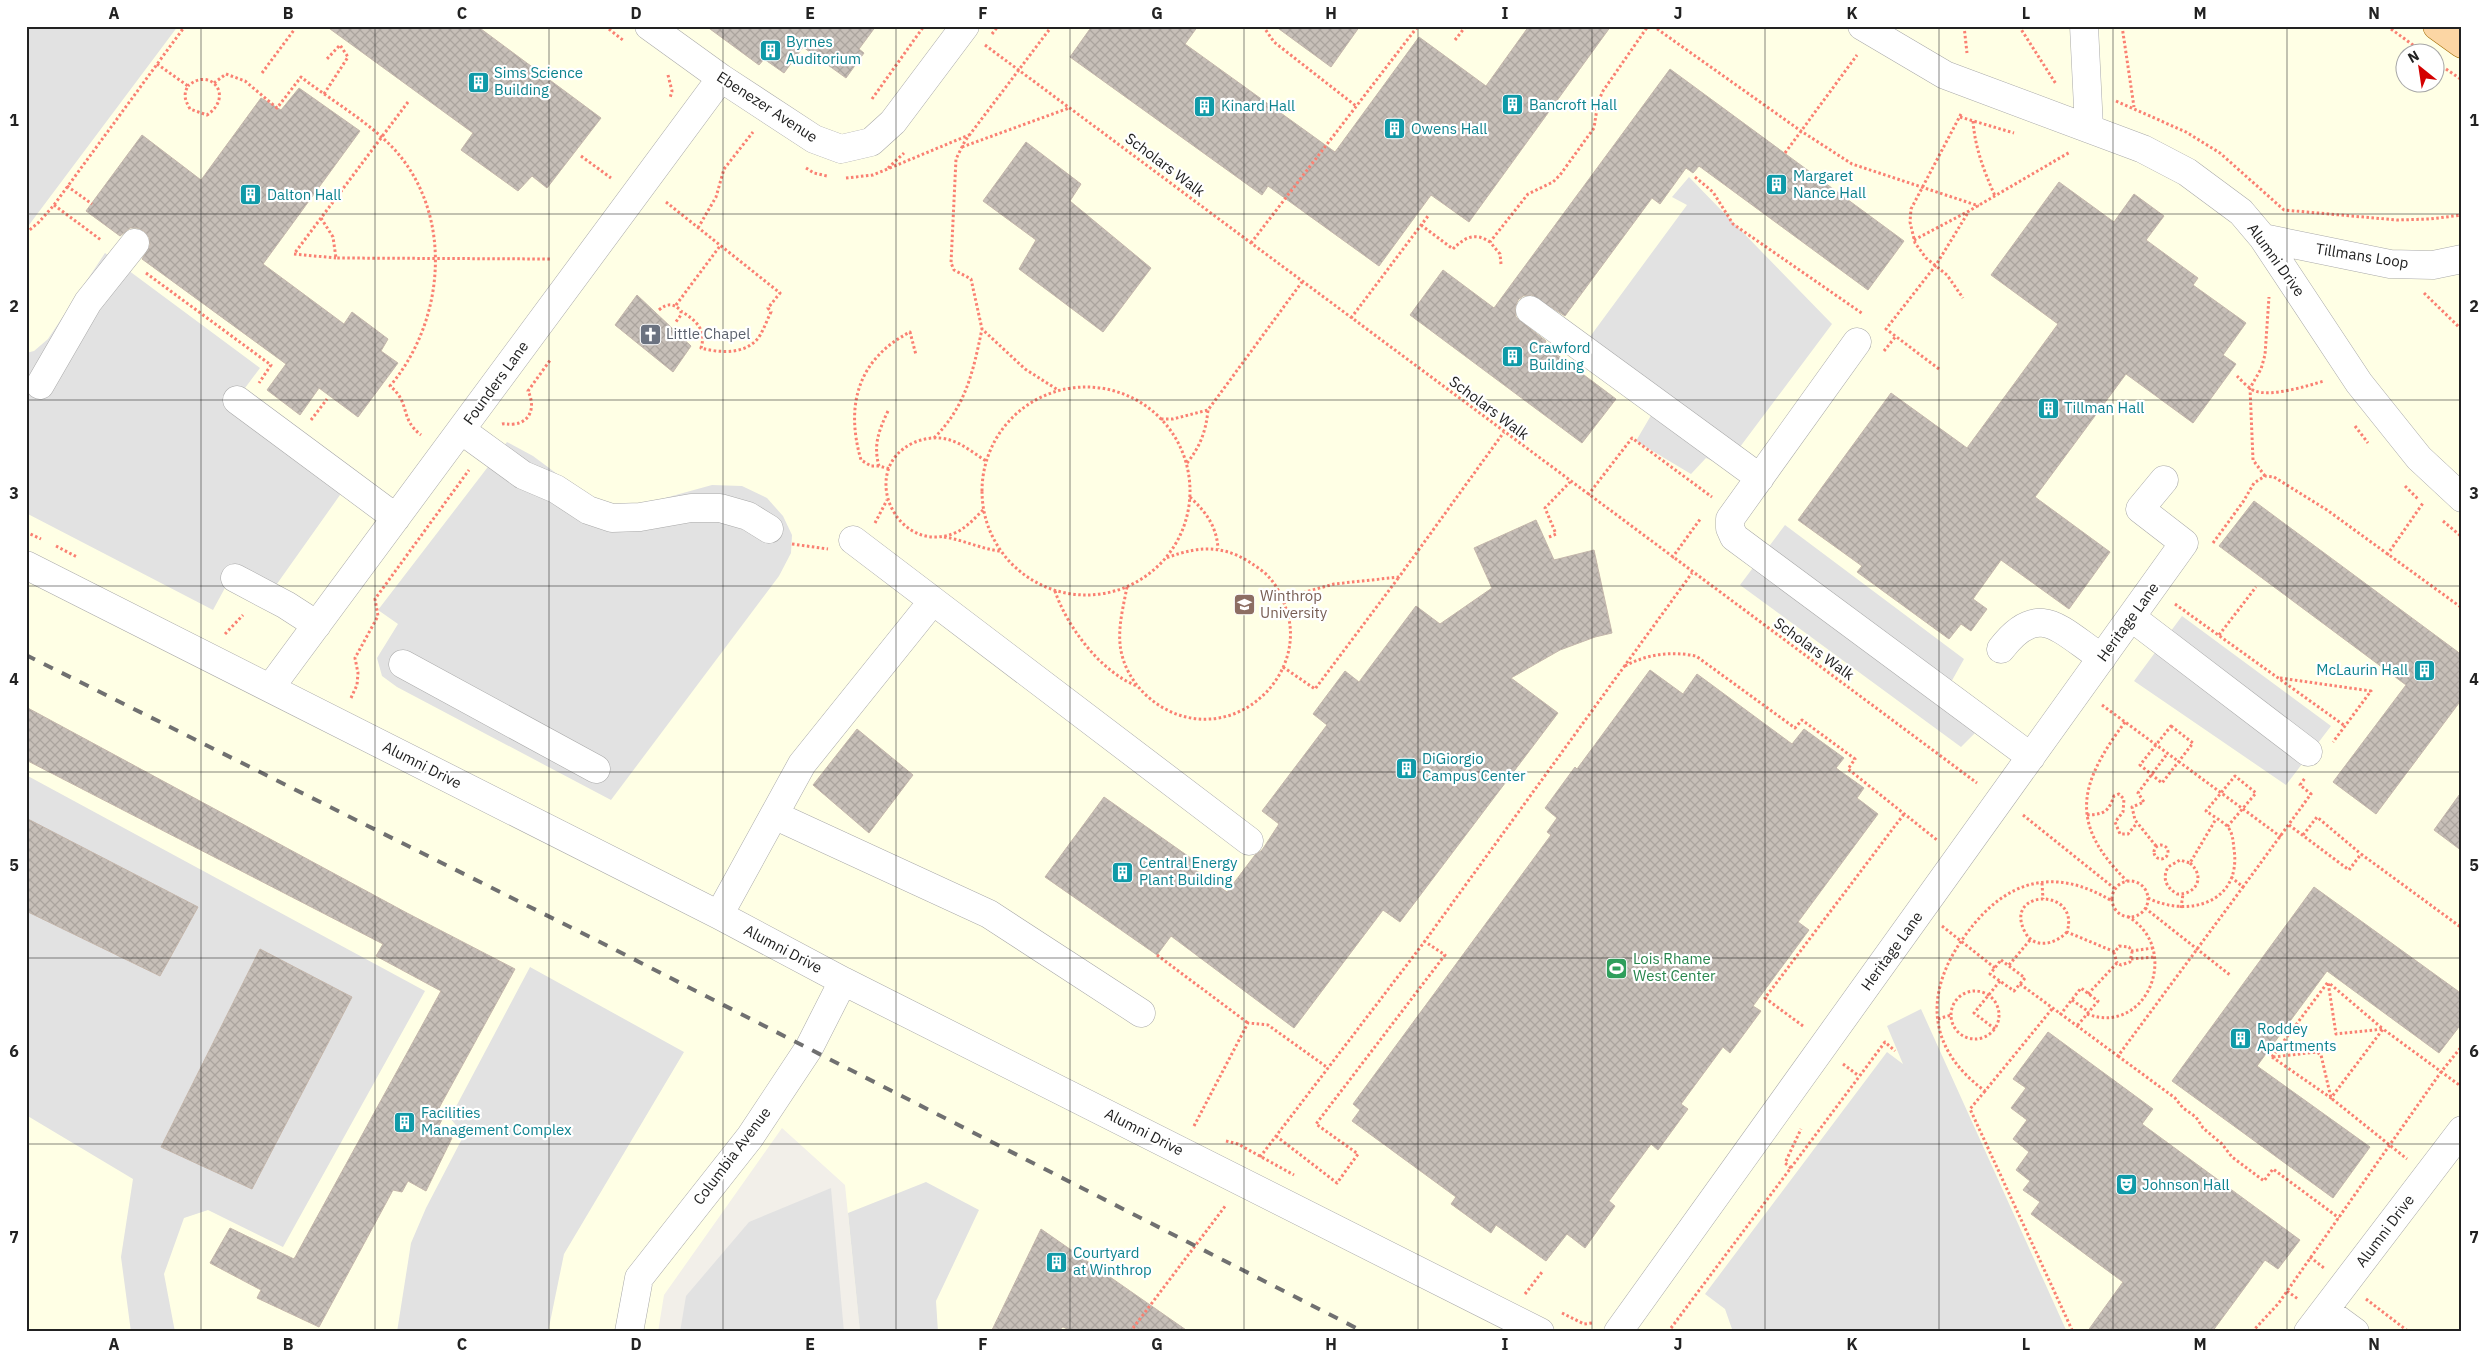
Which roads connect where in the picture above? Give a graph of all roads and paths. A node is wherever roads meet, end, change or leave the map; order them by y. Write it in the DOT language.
graph roads {
  1 [pos="185,26"];
  2 [pos="649,26"];
  3 [pos="924,26"];
  4 [pos="1052,26"];
  5 [pos="1263,26"];
  6 [pos="1418,26"];
  7 [pos="1466,26"];
  8 [pos="1648,26"];
  9 [pos="1653,26"];
  10 [pos="1964,26"];
  11 [pos="2019,26"];
  12 [pos="2084,26"];
  13 [pos="2122,26"];
  14 [pos="2387,26"];
  15 [pos="2437,26"];
  16 [pos="964,27"];
  17 [pos="294,30"];
  18 [pos="1862,38"];
  19 [pos="1455,40"];
  20 [pos="2409,42"];
  21 [pos="985,44"];
  22 [pos="2462,44"];
  23 [pos="1967,53"];
  24 [pos="326,60"];
  25 [pos="157,64"];
  26 [pos="1019,70"];
  27 [pos="665,71"];
  28 [pos="262,73"];
  29 [pos="721,78"];
  30 [pos="214,83"];
  31 [pos="2056,84"];
  32 [pos="188,86"];
  33 [pos="324,94"];
  34 [pos="669,99"];
  35 [pos="871,100"];
  36 [pos="408,102"];
  37 [pos="1356,106"];
  38 [pos="1069,108"];
  39 [pos="2134,108"];
  40 [pos="1973,121"];
  41 [pos="747,124"];
  42 [pos="2089,128"];
  43 [pos="755,130"];
  44 [pos="1801,131"];
  45 [pos="970,135"];
  46 [pos="2020,135"];
  47 [pos="762,136"];
  48 [pos="381,138"];
  49 [pos="962,147"];
  50 [pos="2068,148"];
  51 [pos="1785,154"];
  52 [pos="581,156"];
  53 [pos="802,165"];
  54 [pos="617,170"];
  55 [pos="1695,177"];
  56 [pos="611,178"];
  57 [pos="605,185"];
  58 [pos="67,186"];
  59 [pos="1923,187"];
  60 [pos="672,194"];
  61 [pos="1995,196"];
  62 [pos="666,202"];
  63 [pos="92,204"];
  64 [pos="54,205"];
  65 [pos="1979,206"];
  66 [pos="660,210"];
  67 [pos="2284,210"];
  68 [pos="1969,211"];
  69 [pos="2462,215"];
  70 [pos="1428,216"];
  71 [pos="321,218"];
  72 [pos="1421,225"];
  73 [pos="698,228"];
  74 [pos="26,233"];
  75 [pos="2263,238"];
  76 [pos="1914,240"];
  77 [pos="1490,242"];
  78 [pos="106,243"];
  79 [pos="1250,243"];
  80 [pos="720,246"];
  81 [pos="556,252"];
  82 [pos="138,256"];
  83 [pos="336,258"];
  84 [pos="436,258"];
  85 [pos="2462,260"];
  86 [pos="1501,264"];
  87 [pos="1936,265"];
  88 [pos="1302,282"];
  89 [pos="2421,292"];
  90 [pos="2274,297"];
  91 [pos="1963,298"];
  92 [pos="676,305"];
  93 [pos="1854,309"];
  94 [pos="659,310"];
  95 [pos="1530,310"];
  96 [pos="681,311"];
  97 [pos="1850,314"];
  98 [pos="1351,318"];
  99 [pos="675,323"];
  100 [pos="1878,324"];
  101 [pos="982,329"];
  102 [pos="1886,329"];
  103 [pos="1864,330"];
  104 [pos="2462,330"];
  105 [pos="556,352"];
  106 [pos="916,355"];
  107 [pos="1939,369"];
  108 [pos="2320,374"];
  109 [pos="2237,376"];
  110 [pos="2324,381"];
  111 [pos="40,385"];
  112 [pos="2250,388"];
  113 [pos="2329,388"];
  114 [pos="1059,391"];
  115 [pos="247,393"];
  116 [pos="327,398"];
  117 [pos="1208,410"];
  118 [pos="888,411"];
  119 [pos="1161,419"];
  120 [pos="308,425"];
  121 [pos="2354,425"];
  122 [pos="427,428"];
  123 [pos="461,430"];
  124 [pos="1504,432"];
  125 [pos="421,436"];
  126 [pos="934,438"];
  127 [pos="416,443"];
  128 [pos="2372,447"];
  129 [pos="485,448"];
  130 [pos="986,462"];
  131 [pos="1187,464"];
  132 [pos="879,466"];
  133 [pos="890,469"];
  134 [pos="2265,476"];
  135 [pos="1760,478"];
  136 [pos="2164,480"];
  137 [pos="1570,482"];
  138 [pos="2402,483"];
  139 [pos="1588,495"];
  140 [pos="1190,497"];
  141 [pos="2462,498"];
  142 [pos="1714,499"];
  143 [pos="2424,503"];
  144 [pos="2430,509"];
  145 [pos="983,510"];
  146 [pos="2436,514"];
  147 [pos="396,518"];
  148 [pos="769,529"];
  149 [pos="941,537"];
  150 [pos="1549,537"];
  151 [pos="2462,537"];
  152 [pos="853,540"];
  153 [pos="2210,546"];
  154 [pos="1218,549"];
  155 [pos="1000,551"];
  156 [pos="2387,555"];
  157 [pos="1165,558"];
  158 [pos="26,565"];
  159 [pos="1692,573"];
  160 [pos="1400,577"];
  161 [pos="235,578"];
  162 [pos="1127,586"];
  163 [pos="2256,587"];
  164 [pos="1055,591"];
  165 [pos="1284,598"];
  166 [pos="2169,599"];
  167 [pos="932,602"];
  168 [pos="2462,608"];
  169 [pos="2132,617"];
  170 [pos="317,625"];
  171 [pos="2219,635"];
  172 [pos="2001,648"];
  173 [pos="2102,658"];
  174 [pos="403,664"];
  175 [pos="1283,667"];
  176 [pos="1623,667"];
  177 [pos="2278,678"];
  178 [pos="1138,686"];
  179 [pos="270,688"];
  180 [pos="2371,691"];
  181 [pos="351,698"];
  182 [pos="2096,701"];
  183 [pos="2125,722"];
  184 [pos="2345,726"];
  185 [pos="2156,745"];
  186 [pos="2308,752"];
  187 [pos="2167,754"];
  188 [pos="2031,757"];
  189 [pos="2178,762"];
  190 [pos="596,768"];
  191 [pos="2151,774"];
  192 [pos="1982,787"];
  193 [pos="2220,793"];
  194 [pos="2311,794"];
  195 [pos="2016,810"];
  196 [pos="2242,810"];
  197 [pos="1904,814"];
  198 [pos="2087,814"];
  199 [pos="774,815"];
  200 [pos="2216,819"];
  201 [pos="2137,823"];
  202 [pos="2289,825"];
  203 [pos="2227,827"];
  204 [pos="2303,835"];
  205 [pos="2281,837"];
  206 [pos="1249,841"];
  207 [pos="1942,843"];
  208 [pos="2156,846"];
  209 [pos="2361,854"];
  210 [pos="2165,858"];
  211 [pos="2190,863"];
  212 [pos="2171,864"];
  213 [pos="2231,877"];
  214 [pos="2126,881"];
  215 [pos="2042,882"];
  216 [pos="2244,887"];
  217 [pos="2114,888"];
  218 [pos="2183,894"];
  219 [pos="2148,898"];
  220 [pos="2043,899"];
  221 [pos="2112,900"];
  222 [pos="2145,908"];
  223 [pos="2181,908"];
  224 [pos="719,915"];
  225 [pos="2127,916"];
  226 [pos="1934,920"];
  227 [pos="2462,928"];
  228 [pos="2067,932"];
  229 [pos="2030,940"];
  230 [pos="1424,941"];
  231 [pos="1961,941"];
  232 [pos="2153,948"];
  233 [pos="2197,950"];
  234 [pos="2131,951"];
  235 [pos="2115,952"];
  236 [pos="1157,955"];
  237 [pos="2155,957"];
  238 [pos="2131,959"];
  239 [pos="2117,963"];
  240 [pos="2009,965"];
  241 [pos="1995,968"];
  242 [pos="2230,976"];
  243 [pos="843,981"];
  244 [pos="2000,981"];
  245 [pos="2328,982"];
  246 [pos="2020,984"];
  247 [pos="2088,994"];
  248 [pos="1988,995"];
  249 [pos="2072,1000"];
  250 [pos="2052,1009"];
  251 [pos="1141,1013"];
  252 [pos="2088,1013"];
  253 [pos="1951,1015"];
  254 [pos="2060,1015"];
  255 [pos="1938,1019"];
  256 [pos="1248,1022"];
  257 [pos="2078,1026"];
  258 [pos="1808,1029"];
  259 [pos="1995,1029"];
  260 [pos="2383,1029"];
  261 [pos="2462,1046"];
  262 [pos="1895,1051"];
  263 [pos="2118,1056"];
  264 [pos="2272,1058"];
  265 [pos="1328,1068"];
  266 [pos="2441,1072"];
  267 [pos="2462,1087"];
  268 [pos="1985,1091"];
  269 [pos="2331,1098"];
  270 [pos="1189,1124"];
  271 [pos="1194,1127"];
  272 [pos="1201,1130"];
  273 [pos="2462,1130"];
  274 [pos="1276,1136"];
  275 [pos="1222,1139"];
  276 [pos="2390,1145"];
  277 [pos="1261,1156"];
  278 [pos="2408,1160"];
  279 [pos="1295,1176"];
  280 [pos="1228,1202"];
  281 [pos="2338,1218"];
  282 [pos="2310,1258"];
  283 [pos="2325,1269"];
  284 [pos="1542,1272"];
  285 [pos="1516,1290"];
  286 [pos="2287,1291"];
  287 [pos="1525,1294"];
  288 [pos="2365,1297"];
  289 [pos="1533,1298"];
  290 [pos="2313,1306"];
  291 [pos="1558,1311"];
  292 [pos="1608,1326"];
  293 [pos="629,1332"];
  294 [pos="1130,1332"];
  295 [pos="1540,1332"];
  296 [pos="1668,1332"];
  297 [pos="2073,1332"];
  298 [pos="2252,1332"];
  299 [pos="2308,1332"];
  300 [pos="2355,1332"];
  301 [pos="2409,1332"];
  1 -- 25 [label="path"];
  2 -- 29 [label="street, Ebenezer Avenue"];
  3 -- 35 [label="path"];
  4 -- 26 [label="path"];
  5 -- 37 [label="path"];
  6 -- 37 [label="path"];
  7 -- 19 [label="path"];
  8 -- 77 [label="path"];
  9 -- 44 [label="path"];
  10 -- 23 [label="path"];
  11 -- 31 [label="path"];
  12 -- 42 [label="street"];
  13 -- 39 [label="path"];
  14 -- 20 [label="path"];
  15 -- 22 [label="main road"];
  16 -- 29 [label="street, Ebenezer Avenue"];
  17 -- 28 [label="path"];
  18 -- 42 [label="street, Alumni Drive"];
  18 -- 44 [label="path"];
  21 -- 26 [label="path, Scholars Walk"];
  24 -- 33 [label="path"];
  25 -- 32 [label="path"];
  25 -- 58 [label="path"];
  26 -- 38 [label="path, Scholars Walk"];
  26 -- 45 [label="path"];
  27 -- 34 [label="path"];
  29 -- 123 [label="street, Founders Lane"];
  30 -- 32 [label="path"];
  30 -- 32 [label="path"];
  30 -- 33 [label="path"];
  33 -- 48 [label="path"];
  36 -- 48 [label="path"];
  37 -- 79 [label="path"];
  38 -- 49 [label="path"];
  38 -- 79 [label="path, Scholars Walk"];
  40 -- 46 [label="path"];
  40 -- 59 [label="path"];
  40 -- 61 [label="path"];
  41 -- 43 [label="path"];
  42 -- 75 [label="street, Alumni Drive"];
  43 -- 47 [label="path"];
  43 -- 73 [label="path"];
  44 -- 51 [label="path"];
  44 -- 59 [label="path"];
  45 -- 49 [label="path"];
  45 -- 53 [label="path"];
  48 -- 71 [label="path"];
  48 -- 84 [label="path"];
  49 -- 101 [label="path"];
  50 -- 61 [label="path"];
  52 -- 56 [label="path"];
  54 -- 56 [label="path"];
  55 -- 93 [label="path"];
  56 -- 57 [label="path"];
  58 -- 63 [label="path"];
  58 -- 64 [label="path"];
  59 -- 65 [label="path"];
  59 -- 76 [label="path"];
  60 -- 62 [label="path"];
  61 -- 65 [label="path"];
  62 -- 66 [label="path"];
  62 -- 73 [label="path"];
  64 -- 74 [label="path"];
  64 -- 78 [label="path"];
  65 -- 68 [label="path"];
  67 -- 69 [label="path"];
  68 -- 76 [label="path"];
  68 -- 87 [label="path"];
  70 -- 72 [label="path"];
  71 -- 83 [label="path"];
  71 -- 83 [label="path"];
  72 -- 77 [label="path"];
  72 -- 98 [label="path"];
  73 -- 80 [label="path"];
  75 -- 85 [label="street, Tillmans Loop"];
  75 -- 141 [label="street, Alumni Drive"];
  76 -- 87 [label="path"];
  77 -- 86 [label="path"];
  79 -- 88 [label="path, Scholars Walk"];
  80 -- 92 [label="path"];
  80 -- 96 [label="path"];
  81 -- 84 [label="path"];
  82 -- 111 [label="street"];
  82 -- 115 [label="path"];
  83 -- 84 [label="path"];
  84 -- 125 [label="path"];
  87 -- 91 [label="path"];
  87 -- 102 [label="path"];
  88 -- 98 [label="path, Scholars Walk"];
  88 -- 117 [label="path"];
  89 -- 104 [label="path"];
  90 -- 112 [label="path"];
  92 -- 94 [label="path"];
  92 -- 96 [label="path"];
  93 -- 97 [label="path"];
  93 -- 103 [label="path"];
  95 -- 135 [label="street"];
  96 -- 99 [label="path"];
  98 -- 124 [label="path, Scholars Walk"];
  100 -- 102 [label="path"];
  101 -- 114 [label="path"];
  101 -- 126 [label="path"];
  102 -- 107 [label="path"];
  103 -- 135 [label="street"];
  105 -- 129 [label="path"];
  106 -- 132 [label="path"];
  108 -- 110 [label="path"];
  109 -- 112 [label="path"];
  110 -- 112 [label="path"];
  110 -- 113 [label="path"];
  112 -- 134 [label="path"];
  114 -- 119 [label="path"];
  114 -- 130 [label="path"];
  115 -- 147 [label="street"];
  116 -- 120 [label="path"];
  117 -- 119 [label="path"];
  117 -- 131 [label="path"];
  118 -- 132 [label="path"];
  119 -- 131 [label="path"];
  121 -- 128 [label="path"];
  122 -- 125 [label="path"];
  123 -- 129 [label="street"];
  123 -- 147 [label="street, Founders Lane"];
  124 -- 137 [label="path, Scholars Walk"];
  124 -- 160 [label="path"];
  125 -- 127 [label="path"];
  126 -- 130 [label="path"];
  126 -- 133 [label="path"];
  129 -- 148 [label="street"];
  129 -- 181 [label="path"];
  130 -- 145 [label="path"];
  131 -- 140 [label="path"];
  132 -- 133 [label="path"];
  133 -- 149 [label="path"];
  134 -- 153 [label="path"];
  134 -- 156 [label="path"];
  135 -- 188 [label="street"];
  136 -- 169 [label="street, Heritage Lane"];
  137 -- 139 [label="path, Scholars Walk"];
  137 -- 150 [label="path"];
  138 -- 143 [label="path"];
  139 -- 142 [label="path"];
  139 -- 159 [label="path, Scholars Walk"];
  140 -- 154 [label="path"];
  140 -- 157 [label="path"];
  143 -- 144 [label="path"];
  143 -- 156 [label="path"];
  145 -- 149 [label="path"];
  145 -- 155 [label="path"];
  146 -- 151 [label="path"];
  147 -- 170 [label="street, Founders Lane"];
  149 -- 155 [label="path"];
  152 -- 167 [label="street"];
  154 -- 157 [label="path"];
  154 -- 165 [label="path"];
  155 -- 164 [label="path"];
  156 -- 168 [label="path"];
  157 -- 162 [label="path"];
  158 -- 179 [label="street, Alumni Drive"];
  159 -- 176 [label="path"];
  159 -- 192 [label="path, Scholars Walk"];
  160 -- 165 [label="path"];
  160 -- 175 [label="path"];
  161 -- 170 [label="street"];
  162 -- 164 [label="path"];
  162 -- 178 [label="path"];
  163 -- 171 [label="path"];
  164 -- 178 [label="path"];
  165 -- 175 [label="path"];
  166 -- 171 [label="path"];
  167 -- 199 [label="street"];
  167 -- 206 [label="street"];
  169 -- 173 [label="street, Heritage Lane"];
  169 -- 186 [label="street"];
  170 -- 179 [label="street, Founders Lane"];
  171 -- 177 [label="path"];
  172 -- 173 [label="street"];
  173 -- 188 [label="street, Heritage Lane"];
  174 -- 190 [label="street"];
  175 -- 178 [label="path"];
  176 -- 197 [label="path"];
  176 -- 230 [label="path"];
  177 -- 180 [label="path"];
  177 -- 184 [label="path"];
  179 -- 224 [label="street, Alumni Drive"];
  182 -- 183 [label="path"];
  183 -- 185 [label="path"];
  183 -- 198 [label="path"];
  185 -- 187 [label="path"];
  185 -- 189 [label="path"];
  185 -- 191 [label="path"];
  187 -- 189 [label="path"];
  187 -- 191 [label="path"];
  188 -- 292 [label="street, Heritage Lane"];
  189 -- 191 [label="path"];
  189 -- 193 [label="path"];
  191 -- 201 [label="path"];
  193 -- 196 [label="path"];
  193 -- 196 [label="path"];
  193 -- 200 [label="path"];
  194 -- 202 [label="path"];
  195 -- 217 [label="path"];
  196 -- 203 [label="path"];
  196 -- 205 [label="path"];
  197 -- 207 [label="path"];
  197 -- 258 [label="path"];
  198 -- 201 [label="path"];
  198 -- 214 [label="path"];
  199 -- 224 [label="street"];
  199 -- 251 [label="street"];
  200 -- 203 [label="path"];
  200 -- 211 [label="path"];
  201 -- 208 [label="path"];
  202 -- 204 [label="path"];
  202 -- 205 [label="path"];
  203 -- 213 [label="path"];
  204 -- 209 [label="path"];
  204 -- 209 [label="path"];
  205 -- 216 [label="path"];
  208 -- 210 [label="path"];
  208 -- 210 [label="path"];
  209 -- 227 [label="path"];
  210 -- 212 [label="path"];
  211 -- 212 [label="path"];
  211 -- 218 [label="path"];
  212 -- 218 [label="path"];
  213 -- 216 [label="path"];
  213 -- 223 [label="path"];
  214 -- 217 [label="path"];
  214 -- 219 [label="path"];
  215 -- 220 [label="path"];
  215 -- 221 [label="path"];
  215 -- 231 [label="path"];
  216 -- 233 [label="path"];
  217 -- 221 [label="path"];
  218 -- 223 [label="path"];
  219 -- 222 [label="path"];
  219 -- 223 [label="path"];
  220 -- 228 [label="path"];
  220 -- 229 [label="path"];
  221 -- 225 [label="path"];
  222 -- 225 [label="path"];
  222 -- 233 [label="path"];
  224 -- 243 [label="street, Alumni Drive"];
  225 -- 232 [label="path"];
  226 -- 231 [label="path"];
  228 -- 229 [label="path"];
  228 -- 235 [label="path"];
  229 -- 240 [label="path"];
  230 -- 265 [label="path"];
  230 -- 274 [label="path"];
  231 -- 241 [label="path"];
  231 -- 255 [label="path"];
  232 -- 234 [label="path"];
  232 -- 237 [label="path"];
  233 -- 242 [label="path"];
  233 -- 263 [label="path"];
  234 -- 235 [label="path"];
  234 -- 238 [label="path"];
  235 -- 239 [label="path"];
  236 -- 256 [label="path"];
  237 -- 238 [label="path"];
  237 -- 252 [label="path"];
  238 -- 239 [label="path"];
  239 -- 247 [label="path"];
  240 -- 241 [label="path"];
  240 -- 246 [label="path"];
  241 -- 244 [label="path"];
  243 -- 293 [label="street, Columbia Avenue"];
  243 -- 295 [label="street, Alumni Drive"];
  244 -- 246 [label="path"];
  244 -- 248 [label="path"];
  245 -- 260 [label="path"];
  245 -- 260 [label="path"];
  245 -- 264 [label="path"];
  246 -- 250 [label="path"];
  247 -- 249 [label="path"];
  247 -- 252 [label="path"];
  248 -- 253 [label="path"];
  248 -- 259 [label="path"];
  248 -- 259 [label="path"];
  249 -- 252 [label="path"];
  249 -- 254 [label="path"];
  250 -- 254 [label="path"];
  250 -- 268 [label="path"];
  252 -- 257 [label="path"];
  253 -- 255 [label="path"];
  253 -- 259 [label="path"];
  254 -- 257 [label="path"];
  255 -- 268 [label="path"];
  256 -- 265 [label="path"];
  256 -- 271 [label="path"];
  257 -- 263 [label="path"];
  260 -- 266 [label="path"];
  260 -- 269 [label="path"];
  261 -- 266 [label="path"];
  262 -- 296 [label="path"];
  263 -- 281 [label="path"];
  264 -- 269 [label="path"];
  264 -- 269 [label="path"];
  265 -- 274 [label="path"];
  266 -- 267 [label="path"];
  266 -- 276 [label="path"];
  268 -- 297 [label="path"];
  269 -- 276 [label="path"];
  270 -- 271 [label="path"];
  271 -- 272 [label="path"];
  273 -- 290 [label="street, Alumni Drive"];
  274 -- 277 [label="path"];
  275 -- 277 [label="path"];
  276 -- 278 [label="path"];
  276 -- 281 [label="path"];
  277 -- 279 [label="path"];
  280 -- 294 [label="path"];
  281 -- 282 [label="path"];
  282 -- 283 [label="path"];
  282 -- 286 [label="path"];
  284 -- 287 [label="path"];
  285 -- 287 [label="path"];
  286 -- 290 [label="path"];
  286 -- 298 [label="path"];
  287 -- 289 [label="path"];
  288 -- 301 [label="path"];
  290 -- 299 [label="street, Alumni Drive"];
  290 -- 300 [label="street"];
  291 -- 292 [label="path"];
}
